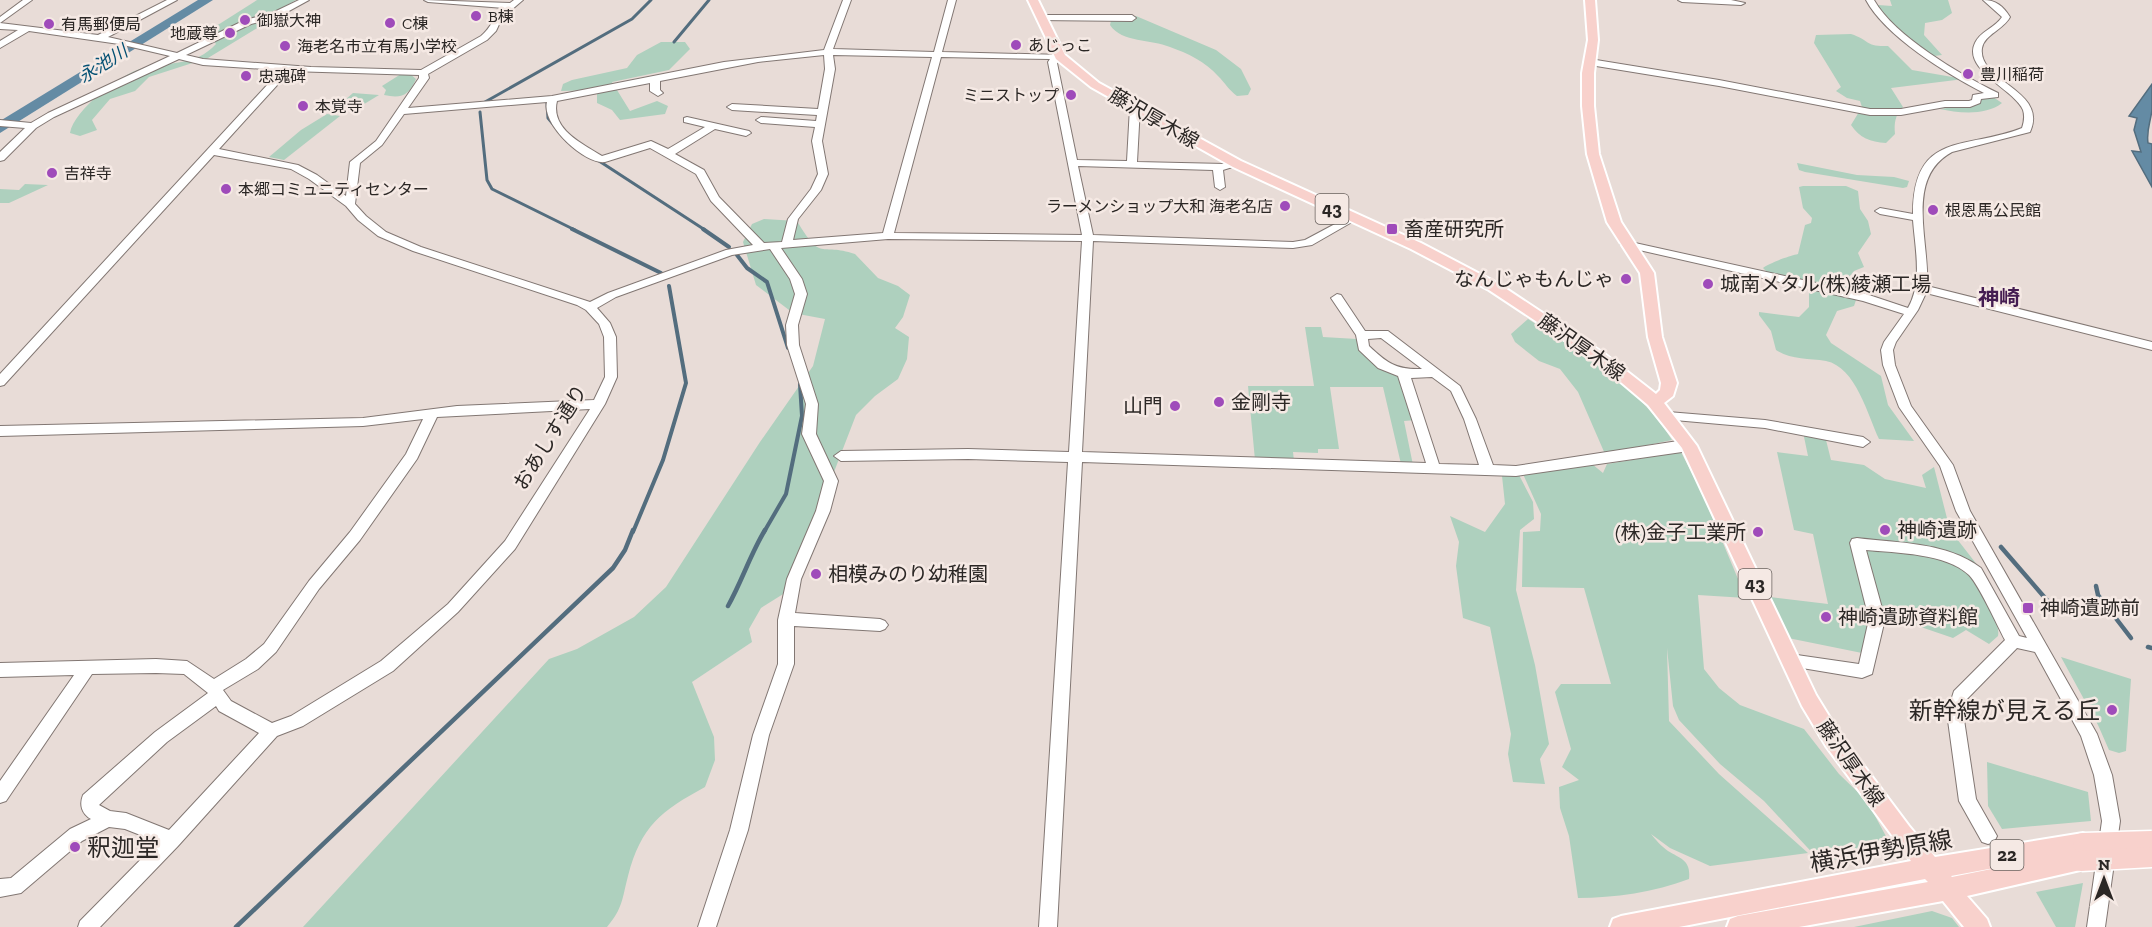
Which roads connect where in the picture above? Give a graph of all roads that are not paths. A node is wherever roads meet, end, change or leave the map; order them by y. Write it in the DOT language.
graph roads {
  1 [pos="28,0"];
  2 [pos="172,0"];
  3 [pos="305,0"];
  4 [pos="428,0"];
  5 [pos="519,0"];
  6 [pos="847,0"];
  7 [pos="952,0"];
  8 [pos="1033,0"];
  9 [pos="1590,0"];
  10 [pos="1682,0"];
  11 [pos="1870,0"];
  12 [pos="1988,0"];
  13 [pos="1741,3"];
  14 [pos="510,6"];
  15 [pos="1040,18"];
  16 [pos="1132,18"];
  17 [pos="0,21"];
  18 [pos="0,26"];
  19 [pos="28,28"];
  20 [pos="99,38"];
  21 [pos="0,45"];
  22 [pos="828,52"];
  23 [pos="175,55"];
  24 [pos="937,55"];
  25 [pos="1059,57"];
  26 [pos="1590,62"];
  27 [pos="287,69"];
  28 [pos="423,73"];
  29 [pos="655,78"];
  30 [pos="658,93"];
  31 [pos="1995,95"];
  32 [pos="2018,97"];
  33 [pos="553,99"];
  34 [pos="732,107"];
  35 [pos="1135,107"];
  36 [pos="401,111"];
  37 [pos="822,112"];
  38 [pos="687,120"];
  39 [pos="760,120"];
  40 [pos="0,123"];
  41 [pos="820,124"];
  42 [pos="715,125"];
  43 [pos="33,126"];
  44 [pos="746,133"];
  45 [pos="211,151"];
  46 [pos="669,153"];
  47 [pos="0,158"];
  48 [pos="1072,163"];
  49 [pos="1132,164"];
  50 [pos="1236,164"];
  51 [pos="1218,166"];
  52 [pos="1220,187"];
  53 [pos="350,204"];
  54 [pos="1880,211"];
  55 [pos="1354,218"];
  56 [pos="1918,218"];
  57 [pos="888,236"];
  58 [pos="1088,238"];
  59 [pos="787,244"];
  60 [pos="1626,244"];
  61 [pos="767,246"];
  62 [pos="1921,288"];
  63 [pos="1336,298"];
  64 [pos="590,307"];
  65 [pos="1909,312"];
  66 [pos="1362,335"];
  67 [pos="2152,346"];
  68 [pos="1403,374"];
  69 [pos="1437,374"];
  70 [pos="0,382"];
  71 [pos="1654,400"];
  72 [pos="599,404"];
  73 [pos="432,413"];
  74 [pos="1668,416"];
  75 [pos="0,431"];
  76 [pos="1863,442"];
  77 [pos="1689,446"];
  78 [pos="841,456"];
  79 [pos="1076,456"];
  80 [pos="1434,468"];
  81 [pos="1488,470"];
  82 [pos="786,620"];
  83 [pos="880,624"];
  84 [pos="2014,641"];
  85 [pos="2040,647"];
  86 [pos="1790,660"];
  87 [pos="87,668"];
  88 [pos="0,670"];
  89 [pos="216,691"];
  90 [pos="271,731"];
  91 [pos="0,795"];
  92 [pos="108,819"];
  93 [pos="1988,836"];
  94 [pos="172,840"];
  95 [pos="2152,841"];
  96 [pos="2082,852"];
  97 [pos="2152,857"];
  98 [pos="1930,868"];
  99 [pos="8,888"];
  100 [pos="1948,889"];
  101 [pos="87,927"];
  102 [pos="707,927"];
  103 [pos="1048,927"];
  104 [pos="1621,927"];
  105 [pos="1738,927"];
  106 [pos="1979,927"];
  107 [pos="2096,927"];
  1 -- 17 [label="street"];
  2 -- 20 [label="street"];
  3 -- 23 [label="street"];
  4 -- 14 [label="street"];
  5 -- 14 [label="street"];
  6 -- 22 [label="street"];
  7 -- 24 [label="street"];
  8 -- 15 [label="main road, 藤沢厚木線 / 43"];
  9 -- 26 [label="main road"];
  10 -- 13 [label="street"];
  11 -- 31 [label="street"];
  12 -- 32 [label="street"];
  14 -- 28 [label="street"];
  15 -- 16 [label="street"];
  15 -- 25 [label="main road, 藤沢厚木線 / 43"];
  18 -- 19 [label="street"];
  19 -- 20 [label="street"];
  19 -- 21 [label="street"];
  20 -- 23 [label="street"];
  22 -- 24 [label="street"];
  22 -- 29 [label="street"];
  22 -- 37 [label="street"];
  23 -- 27 [label="street"];
  23 -- 43 [label="street"];
  24 -- 25 [label="street"];
  24 -- 57 [label="street"];
  25 -- 35 [label="main road, 藤沢厚木線 / 43"];
  25 -- 48 [label="street"];
  26 -- 31 [label="street"];
  26 -- 60 [label="main road"];
  27 -- 28 [label="street"];
  27 -- 45 [label="street"];
  28 -- 36 [label="street"];
  29 -- 30 [label="street"];
  29 -- 33 [label="street"];
  31 -- 32 [label="street"];
  32 -- 56 [label="street"];
  33 -- 36 [label="street"];
  33 -- 46 [label="street"];
  34 -- 37 [label="street"];
  35 -- 49 [label="street"];
  35 -- 50 [label="main road, 藤沢厚木線 / 43"];
  36 -- 53 [label="street"];
  37 -- 41 [label="street"];
  38 -- 42 [label="street"];
  39 -- 41 [label="street"];
  40 -- 43 [label="street"];
  41 -- 59 [label="street"];
  42 -- 44 [label="street"];
  42 -- 46 [label="street"];
  43 -- 47 [label="street"];
  45 -- 53 [label="street, おあしす通り"];
  45 -- 70 [label="street"];
  46 -- 61 [label="street"];
  48 -- 49 [label="street"];
  48 -- 58 [label="street"];
  49 -- 51 [label="street"];
  50 -- 51 [label="street"];
  50 -- 55 [label="main road, 藤沢厚木線 / 43"];
  51 -- 52 [label="street"];
  53 -- 64 [label="street, おあしす通り"];
  54 -- 56 [label="street"];
  55 -- 58 [label="street"];
  55 -- 71 [label="main road, 藤沢厚木線 / 43"];
  56 -- 62 [label="street"];
  57 -- 58 [label="street"];
  57 -- 59 [label="street"];
  58 -- 79 [label="street"];
  59 -- 61 [label="street"];
  60 -- 65 [label="street"];
  60 -- 71 [label="main road"];
  61 -- 64 [label="street"];
  61 -- 82 [label="street"];
  62 -- 65 [label="street"];
  62 -- 67 [label="street"];
  63 -- 66 [label="street"];
  64 -- 72 [label="street, おあしす通り"];
  65 -- 85 [label="street"];
  66 -- 68 [label="street"];
  66 -- 69 [label="street"];
  68 -- 69 [label="street"];
  68 -- 80 [label="street"];
  69 -- 81 [label="street"];
  71 -- 74 [label="main road, 藤沢厚木線 / 43"];
  72 -- 73 [label="street"];
  72 -- 90 [label="street, おあしす通り"];
  73 -- 75 [label="street"];
  73 -- 89 [label="street"];
  74 -- 76 [label="street"];
  74 -- 77 [label="main road, 藤沢厚木線 / 43"];
  77 -- 81 [label="street"];
  77 -- 86 [label="main road, 藤沢厚木線 / 43"];
  78 -- 79 [label="street"];
  79 -- 80 [label="street"];
  79 -- 103 [label="street"];
  80 -- 81 [label="street"];
  82 -- 83 [label="street"];
  82 -- 102 [label="street"];
  84 -- 85 [label="street"];
  84 -- 86 [label="street"];
  84 -- 93 [label="street"];
  85 -- 107 [label="street"];
  86 -- 98 [label="main road, 藤沢厚木線 / 43"];
  87 -- 88 [label="street"];
  87 -- 89 [label="street"];
  87 -- 91 [label="street"];
  89 -- 90 [label="street"];
  89 -- 92 [label="street"];
  90 -- 94 [label="street, おあしす通り"];
  92 -- 94 [label="street"];
  92 -- 99 [label="street"];
  94 -- 101 [label="street, おあしす通り"];
  95 -- 96 [label="main road, 横浜伊勢原線 / 22, bridge"];
  96 -- 97 [label="main road, 横浜伊勢原線 / 22, bridge"];
  96 -- 98 [label="main road, 横浜伊勢原線 / 22"];
  96 -- 100 [label="main road, 横浜伊勢原線 / 22"];
  98 -- 100 [label="main road, 藤沢厚木線 / 43"];
  98 -- 104 [label="main road, 横浜伊勢原線 / 22"];
  100 -- 105 [label="main road, 横浜伊勢原線 / 22"];
  100 -- 106 [label="main road"];
}
